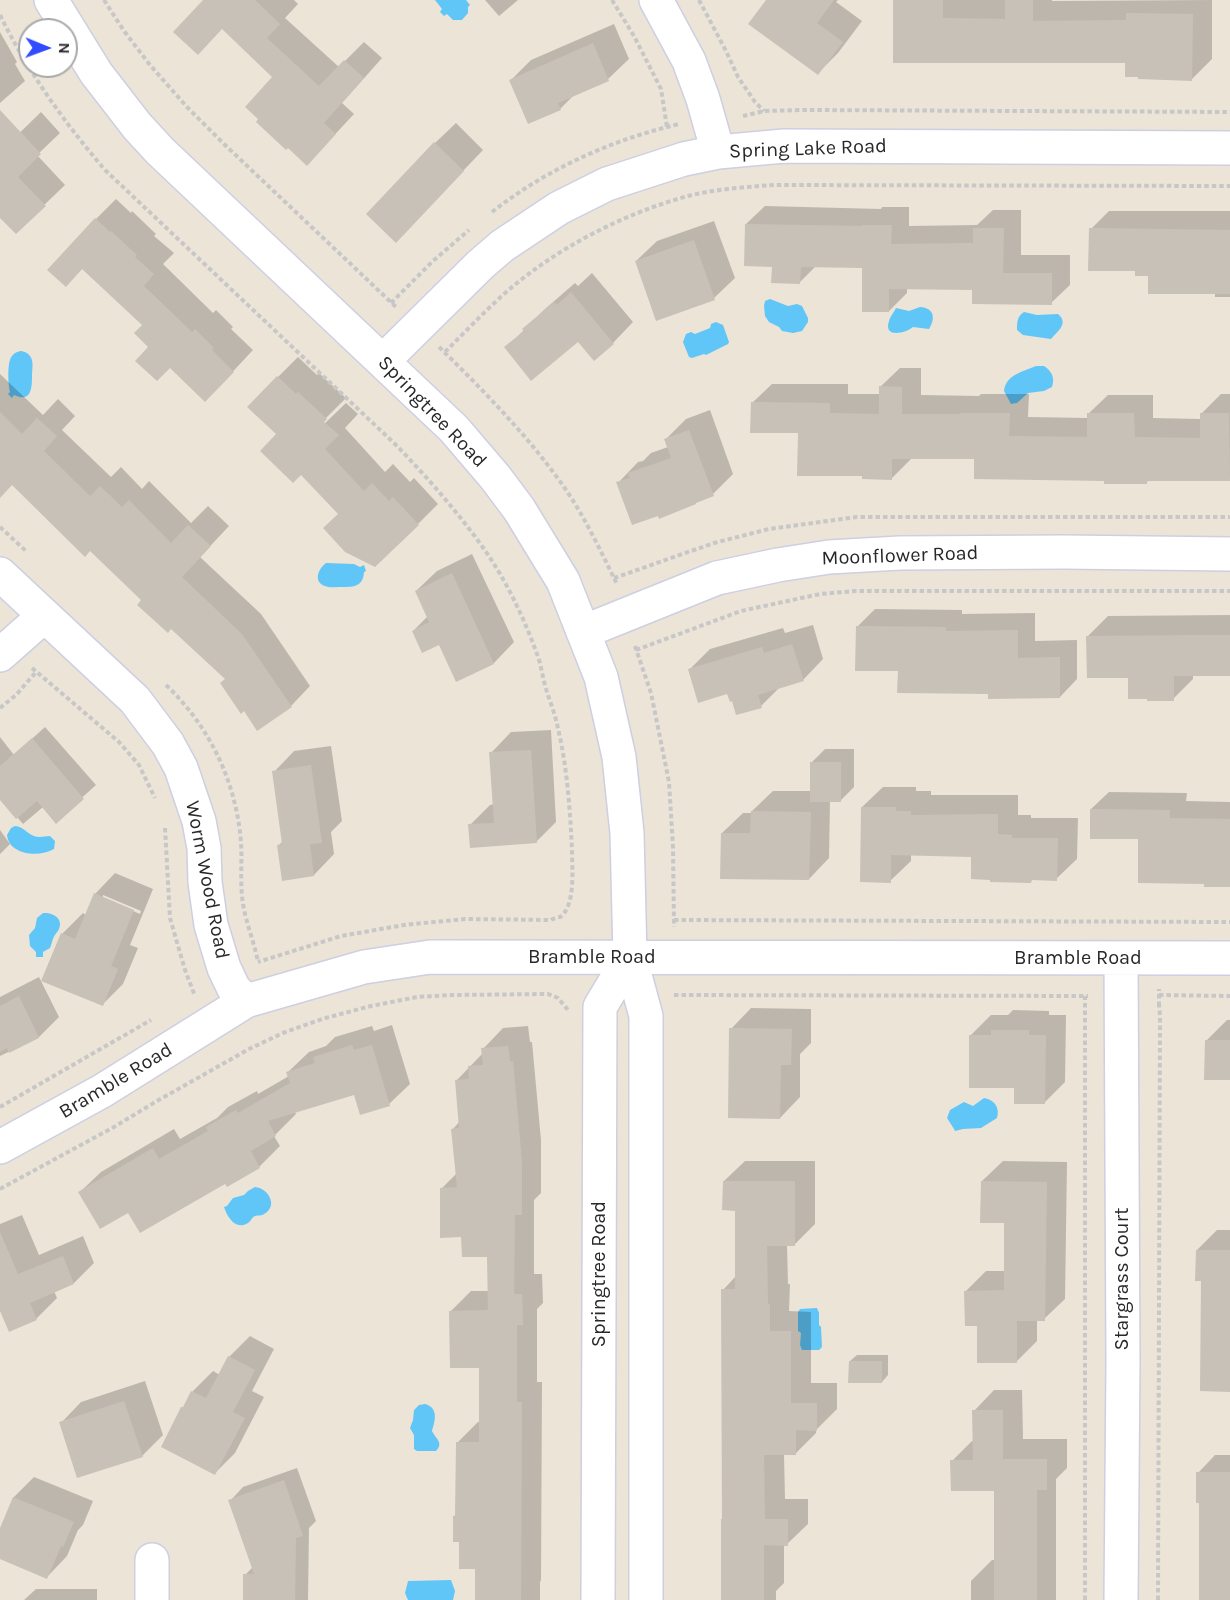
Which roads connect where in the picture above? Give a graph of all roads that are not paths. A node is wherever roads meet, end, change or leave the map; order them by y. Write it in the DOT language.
graph roads {
  1 [pos="51,0"];
  2 [pos="656,0"];
  3 [pos="1230,148"];
  4 [pos="718,152"];
  5 [pos="383,361"];
  6 [pos="1230,554"];
  7 [pos="0,574"];
  8 [pos="44,616"];
  9 [pos="583,632"];
  10 [pos="3,652"];
  11 [pos="630,957"];
  12 [pos="1121,958"];
  13 [pos="1230,958"];
  14 [pos="246,1001"];
  15 [pos="0,1147"];
  16 [pos="152,1560"];
  17 [pos="152,1600"];
  18 [pos="598,1600"];
  19 [pos="646,1600"];
  20 [pos="1121,1600"];
  1 -- 5 [label="street, Springtree Road"];
  2 -- 4 [label="street"];
  3 -- 4 [label="street, Spring Lake Road"];
  4 -- 5 [label="street, Spring Lake Road"];
  5 -- 9 [label="street, Springtree Road"];
  6 -- 9 [label="street, Moonflower Road"];
  7 -- 8 [label="street, Worm Wood Road"];
  8 -- 10 [label="street"];
  8 -- 14 [label="street, Worm Wood Road"];
  9 -- 11 [label="street, Springtree Road"];
  11 -- 12 [label="street, Bramble Road"];
  11 -- 14 [label="street, Bramble Road"];
  11 -- 18 [label="street, Springtree Road"];
  11 -- 19 [label="street, Springtree Road"];
  12 -- 13 [label="street, Bramble Road"];
  12 -- 20 [label="street, Stargrass Court"];
  14 -- 15 [label="street, Bramble Road"];
  16 -- 17 [label="street"];
}
